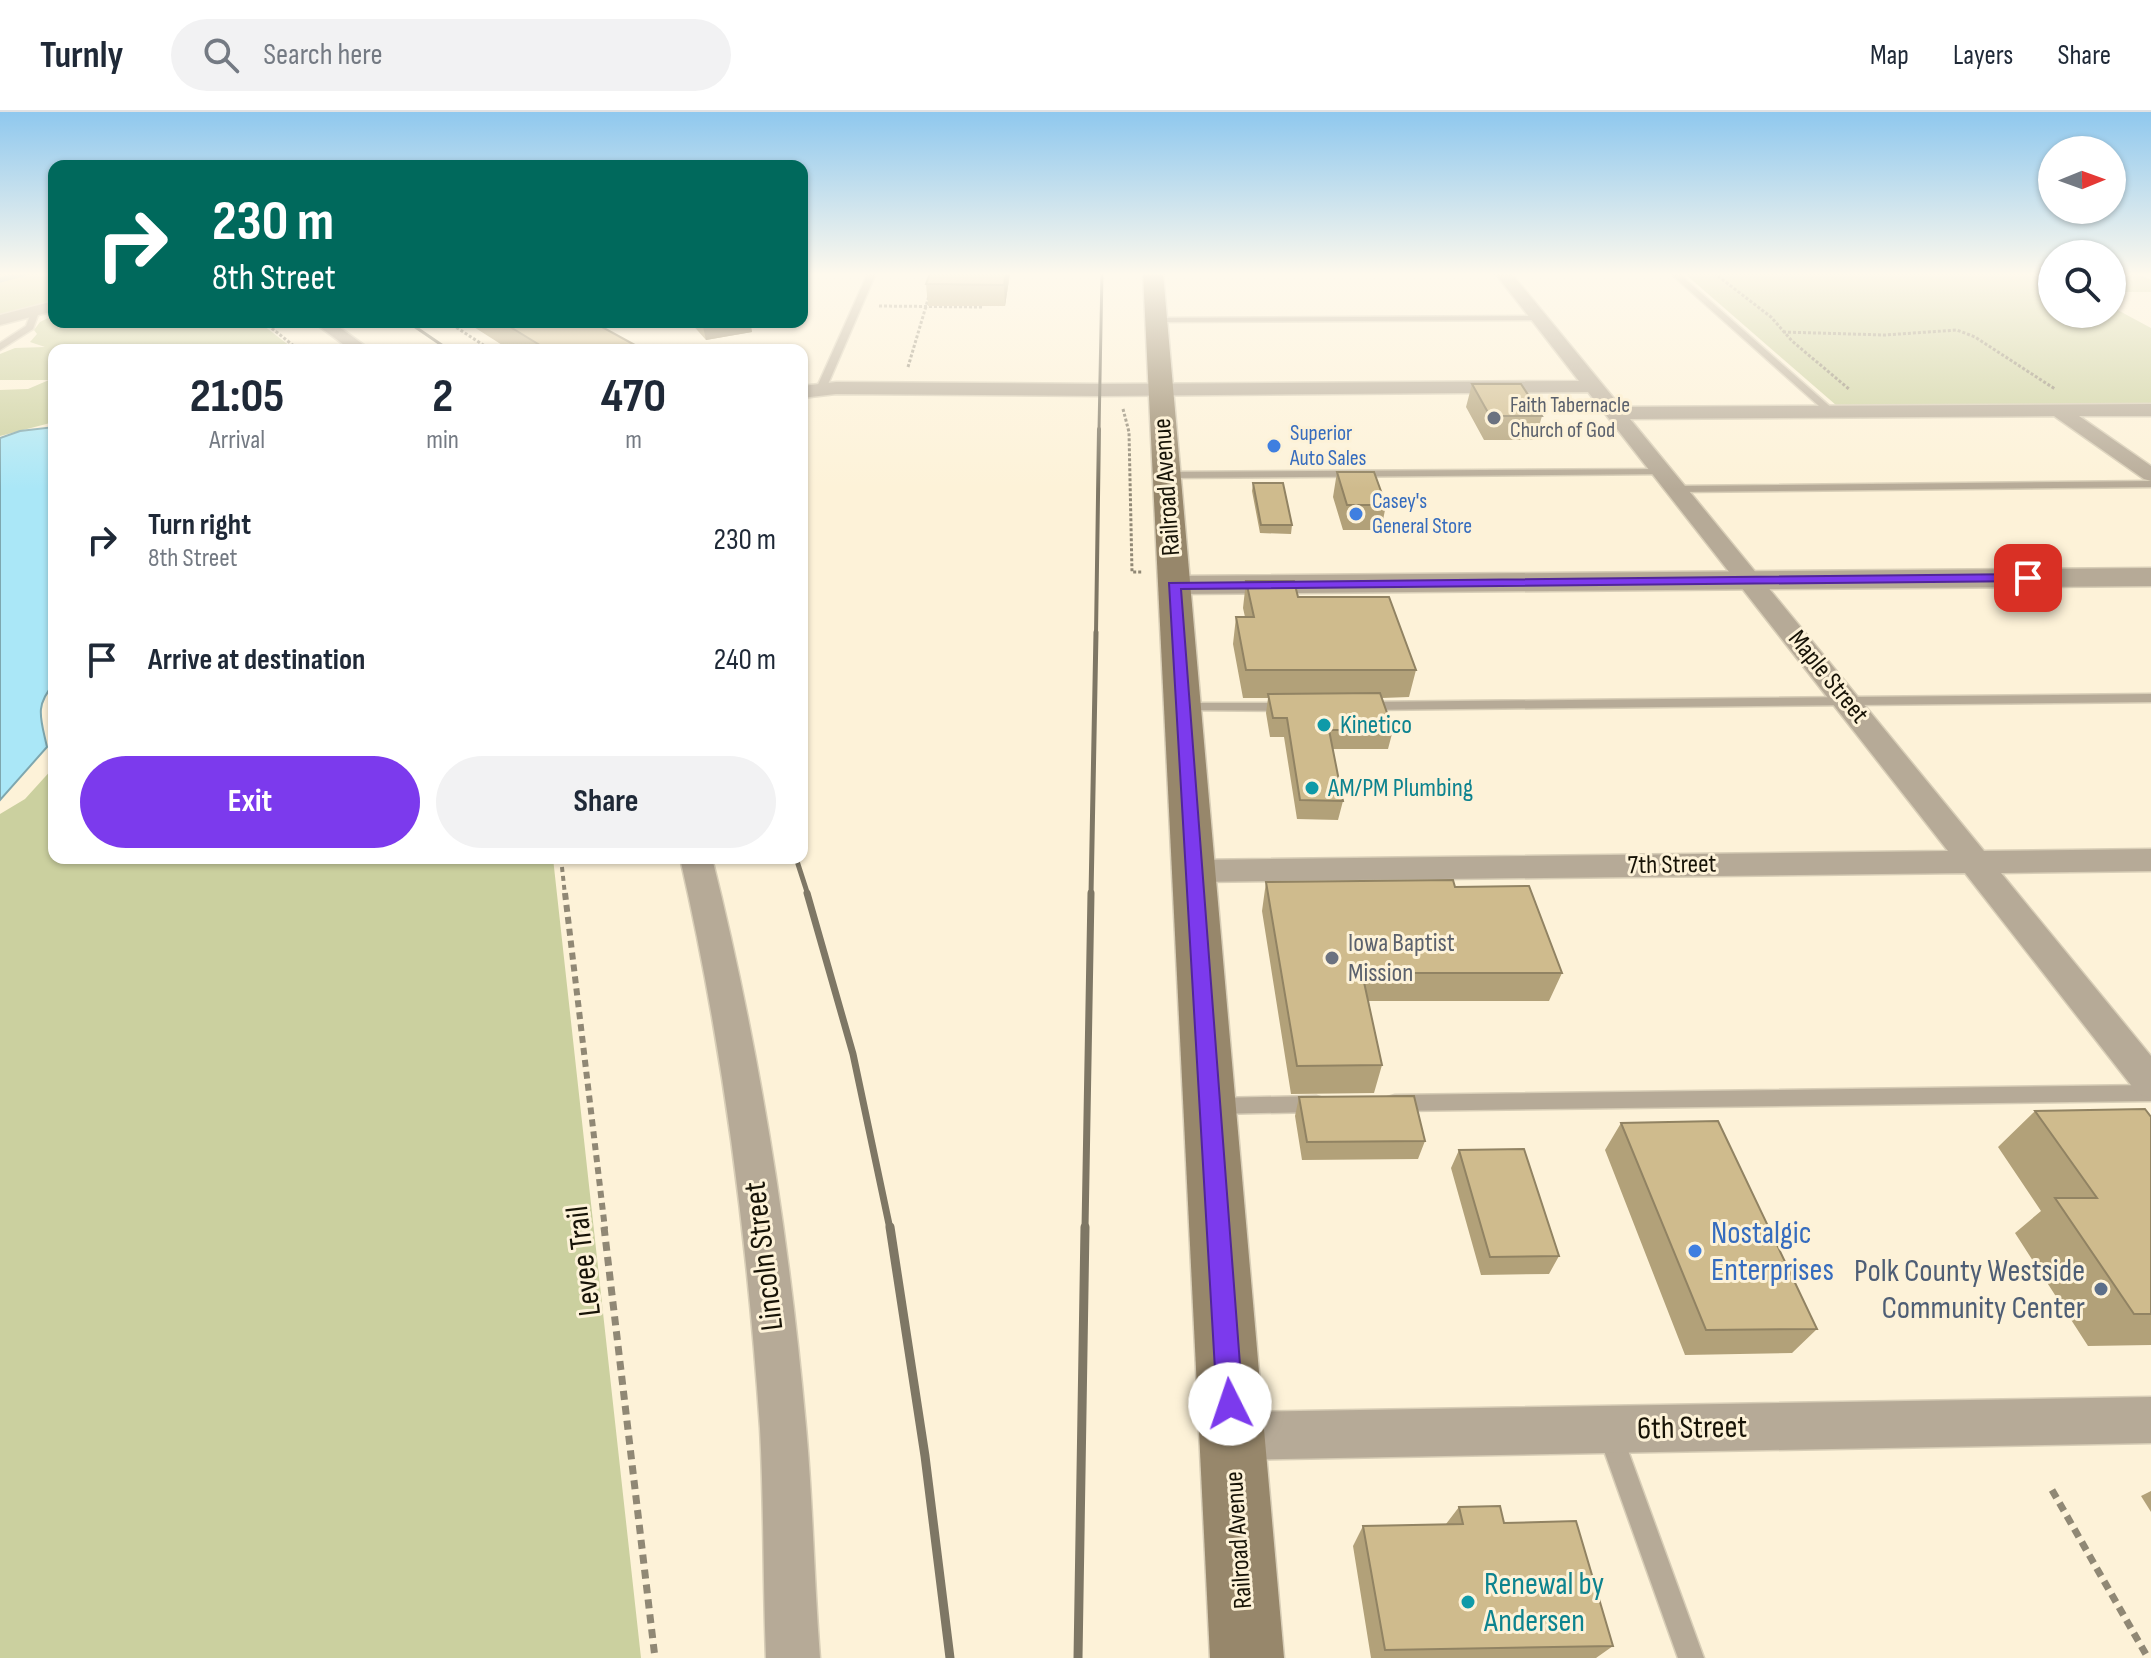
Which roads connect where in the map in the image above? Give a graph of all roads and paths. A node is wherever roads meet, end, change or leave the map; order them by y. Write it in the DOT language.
graph roads {
  1 [pos="836,345"];
  2 [pos="914,345"];
  3 [pos="1158,345"];
  4 [pos="1561,345"];
  5 [pos="1755,345"];
  6 [pos="1798,345"];
  7 [pos="1986,345"];
  8 [pos="904,379"];
  9 [pos="1594,386"];
  10 [pos="1161,389"];
  11 [pos="811,391"];
  12 [pos="1858,396"];
  13 [pos="2058,400"];
  14 [pos="1116,401"];
  15 [pos="2151,410"];
  16 [pos="1831,412"];
  17 [pos="1616,413"];
  18 [pos="1166,475"];
  19 [pos="2151,475"];
  20 [pos="1670,481"];
  21 [pos="2151,484"];
  22 [pos="2151,577"];
  23 [pos="1153,579"];
  24 [pos="1750,580"];
  25 [pos="2151,698"];
  26 [pos="1847,702"];
  27 [pos="1349,706"];
  28 [pos="1183,707"];
  29 [pos="1303,707"];
  30 [pos="2151,860"];
  31 [pos="1975,862"];
  32 [pos="562,864"];
  33 [pos="698,864"];
  34 [pos="1194,871"];
  35 [pos="2151,1083"];
  36 [pos="2151,1093"];
  37 [pos="1375,1103"];
  38 [pos="1330,1104"];
  39 [pos="1210,1106"];
  40 [pos="2151,1420"];
  41 [pos="1608,1429"];
  42 [pos="1232,1436"];
  43 [pos="2052,1490"];
  44 [pos="655,1658"];
  45 [pos="793,1658"];
  46 [pos="1247,1658"];
  47 [pos="1691,1658"];
  48 [pos="2148,1658"];
  1 -- 11 [label="lane"];
  2 -- 8 [label="path"];
  3 -- 10 [label="main road, Railroad Avenue"];
  4 -- 9 [label="street, Maple Street"];
  5 -- 16 [label="lane"];
  6 -- 12 [label="path"];
  7 -- 13 [label="path"];
  9 -- 10 [label="street"];
  9 -- 17 [label="street, Maple Street"];
  10 -- 11 [label="street"];
  10 -- 18 [label="main road, Railroad Avenue"];
  13 -- 15 [label="street"];
  13 -- 16 [label="street"];
  13 -- 19 [label="street"];
  14 -- 23 [label="path"];
  16 -- 17 [label="street"];
  17 -- 20 [label="street, Maple Street"];
  18 -- 20 [label="lane"];
  18 -- 23 [label="main road, Railroad Avenue"];
  20 -- 21 [label="lane"];
  20 -- 24 [label="street, Maple Street"];
  22 -- 24 [label="street"];
  23 -- 24 [label="street"];
  23 -- 28 [label="main road, Railroad Avenue"];
  24 -- 26 [label="street, Maple Street"];
  25 -- 26 [label="lane"];
  26 -- 27 [label="lane"];
  26 -- 31 [label="street, Maple Street"];
  28 -- 29 [label="lane"];
  28 -- 34 [label="main road, Railroad Avenue"];
  30 -- 31 [label="street, 7th Street"];
  31 -- 34 [label="street, 7th Street"];
  31 -- 35 [label="street, Maple Street"];
  32 -- 44 [label="path, Levee Trail"];
  33 -- 45 [label="street, Lincoln Street"];
  34 -- 39 [label="main road, Railroad Avenue"];
  36 -- 37 [label="lane"];
  38 -- 39 [label="lane"];
  39 -- 42 [label="main road, Railroad Avenue"];
  40 -- 41 [label="street, 6th Street"];
  41 -- 42 [label="street, 6th Street"];
  41 -- 47 [label="lane"];
  42 -- 46 [label="main road, Railroad Avenue"];
  43 -- 48 [label="path"];
}
